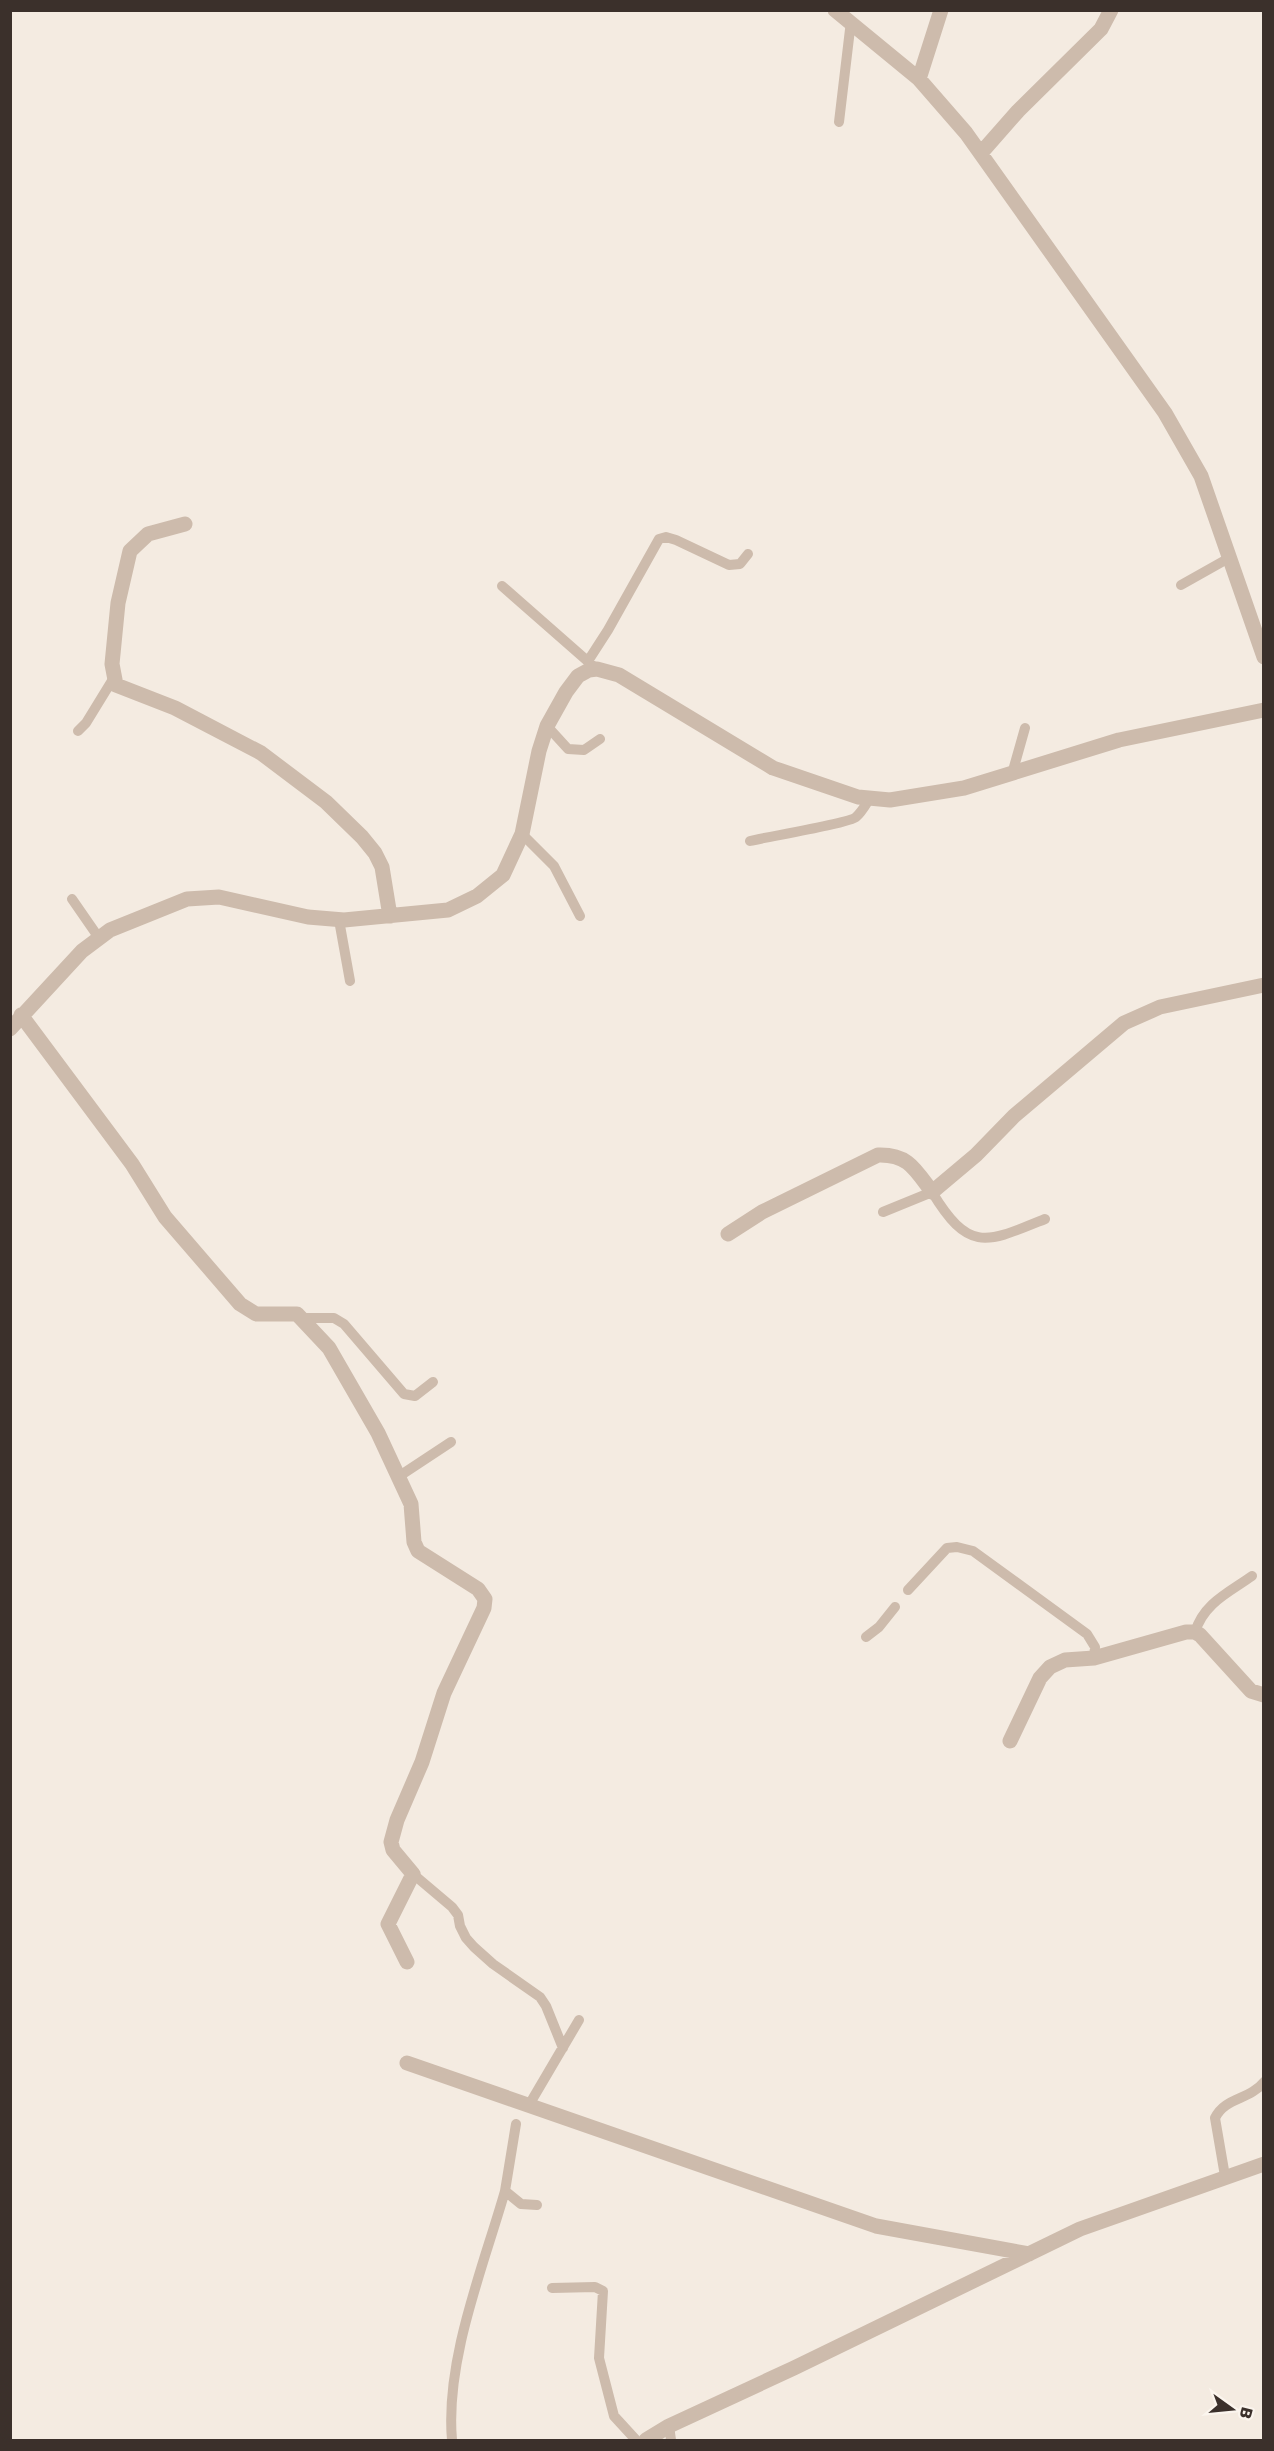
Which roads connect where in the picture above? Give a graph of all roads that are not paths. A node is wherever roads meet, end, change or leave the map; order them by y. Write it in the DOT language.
graph roads {
  1 [pos="835,10"];
  2 [pos="941,10"];
  3 [pos="1111,10"];
  4 [pos="851,21"];
  5 [pos="919,79"];
  6 [pos="838,122"];
  7 [pos="981,153"];
  8 [pos="185,524"];
  9 [pos="748,554"];
  10 [pos="1229,558"];
  11 [pos="1182,585"];
  12 [pos="502,586"];
  13 [pos="1263,657"];
  14 [pos="593,665"];
  15 [pos="113,679"];
  16 [pos="1263,710"];
  17 [pos="547,726"];
  18 [pos="1025,728"];
  19 [pos="78,730"];
  20 [pos="600,739"];
  21 [pos="1012,774"];
  22 [pos="870,798"];
  23 [pos="522,834"];
  24 [pos="750,841"];
  25 [pos="72,899"];
  26 [pos="390,916"];
  27 [pos="580,916"];
  28 [pos="339,920"];
  29 [pos="99,938"];
  30 [pos="350,981"];
  31 [pos="1263,985"];
  32 [pos="14,1022"];
  33 [pos="932,1192"];
  34 [pos="883,1212"];
  35 [pos="1045,1220"];
  36 [pos="728,1234"];
  37 [pos="303,1318"];
  38 [pos="433,1382"];
  39 [pos="451,1442"];
  40 [pos="398,1477"];
  41 [pos="1252,1576"];
  42 [pos="908,1590"];
  43 [pos="895,1607"];
  44 [pos="1195,1632"];
  45 [pos="866,1637"];
  46 [pos="1094,1658"];
  47 [pos="1263,1695"];
  48 [pos="1010,1741"];
  49 [pos="413,1875"];
  50 [pos="407,1962"];
  51 [pos="579,2020"];
  52 [pos="562,2048"];
  53 [pos="407,2063"];
  54 [pos="1263,2082"];
  55 [pos="521,2111"];
  56 [pos="1263,2164"];
  57 [pos="1225,2176"];
  58 [pos="506,2191"];
  59 [pos="537,2205"];
  60 [pos="1029,2254"];
  61 [pos="552,2288"];
  62 [pos="670,2433"];
  63 [pos="452,2440"];
  64 [pos="636,2440"];
  65 [pos="646,2440"];
  1 -- 4 [label="street"];
  2 -- 5 [label="street"];
  3 -- 7 [label="street"];
  4 -- 5 [label="street"];
  4 -- 6 [label="lane"];
  5 -- 7 [label="street"];
  7 -- 10 [label="street"];
  8 -- 15 [label="street"];
  9 -- 14 [label="lane"];
  10 -- 11 [label="lane"];
  10 -- 13 [label="street"];
  12 -- 14 [label="lane"];
  14 -- 17 [label="street"];
  14 -- 22 [label="street"];
  15 -- 19 [label="lane"];
  15 -- 26 [label="street"];
  16 -- 21 [label="street"];
  17 -- 20 [label="lane"];
  17 -- 23 [label="street"];
  18 -- 21 [label="lane"];
  21 -- 22 [label="street"];
  22 -- 24 [label="lane"];
  23 -- 26 [label="street"];
  23 -- 27 [label="lane"];
  25 -- 29 [label="lane"];
  26 -- 28 [label="street"];
  28 -- 29 [label="street"];
  28 -- 30 [label="lane"];
  29 -- 32 [label="street"];
  31 -- 33 [label="street"];
  32 -- 37 [label="street"];
  33 -- 34 [label="lane"];
  33 -- 35 [label="lane"];
  33 -- 36 [label="street"];
  37 -- 38 [label="lane"];
  37 -- 40 [label="street"];
  39 -- 40 [label="lane"];
  40 -- 49 [label="street"];
  41 -- 44 [label="lane"];
  42 -- 46 [label="lane"];
  43 -- 45 [label="lane"];
  44 -- 46 [label="street"];
  44 -- 47 [label="street"];
  46 -- 48 [label="street"];
  49 -- 50 [label="street"];
  49 -- 52 [label="lane"];
  51 -- 52 [label="lane"];
  52 -- 55 [label="lane"];
  53 -- 55 [label="street"];
  54 -- 57 [label="lane"];
  55 -- 58 [label="lane"];
  55 -- 60 [label="street"];
  56 -- 57 [label="street"];
  57 -- 60 [label="street"];
  58 -- 59 [label="lane"];
  58 -- 63 [label="lane"];
  60 -- 62 [label="street"];
  61 -- 64 [label="lane"];
  62 -- 65 [label="street"];
}
